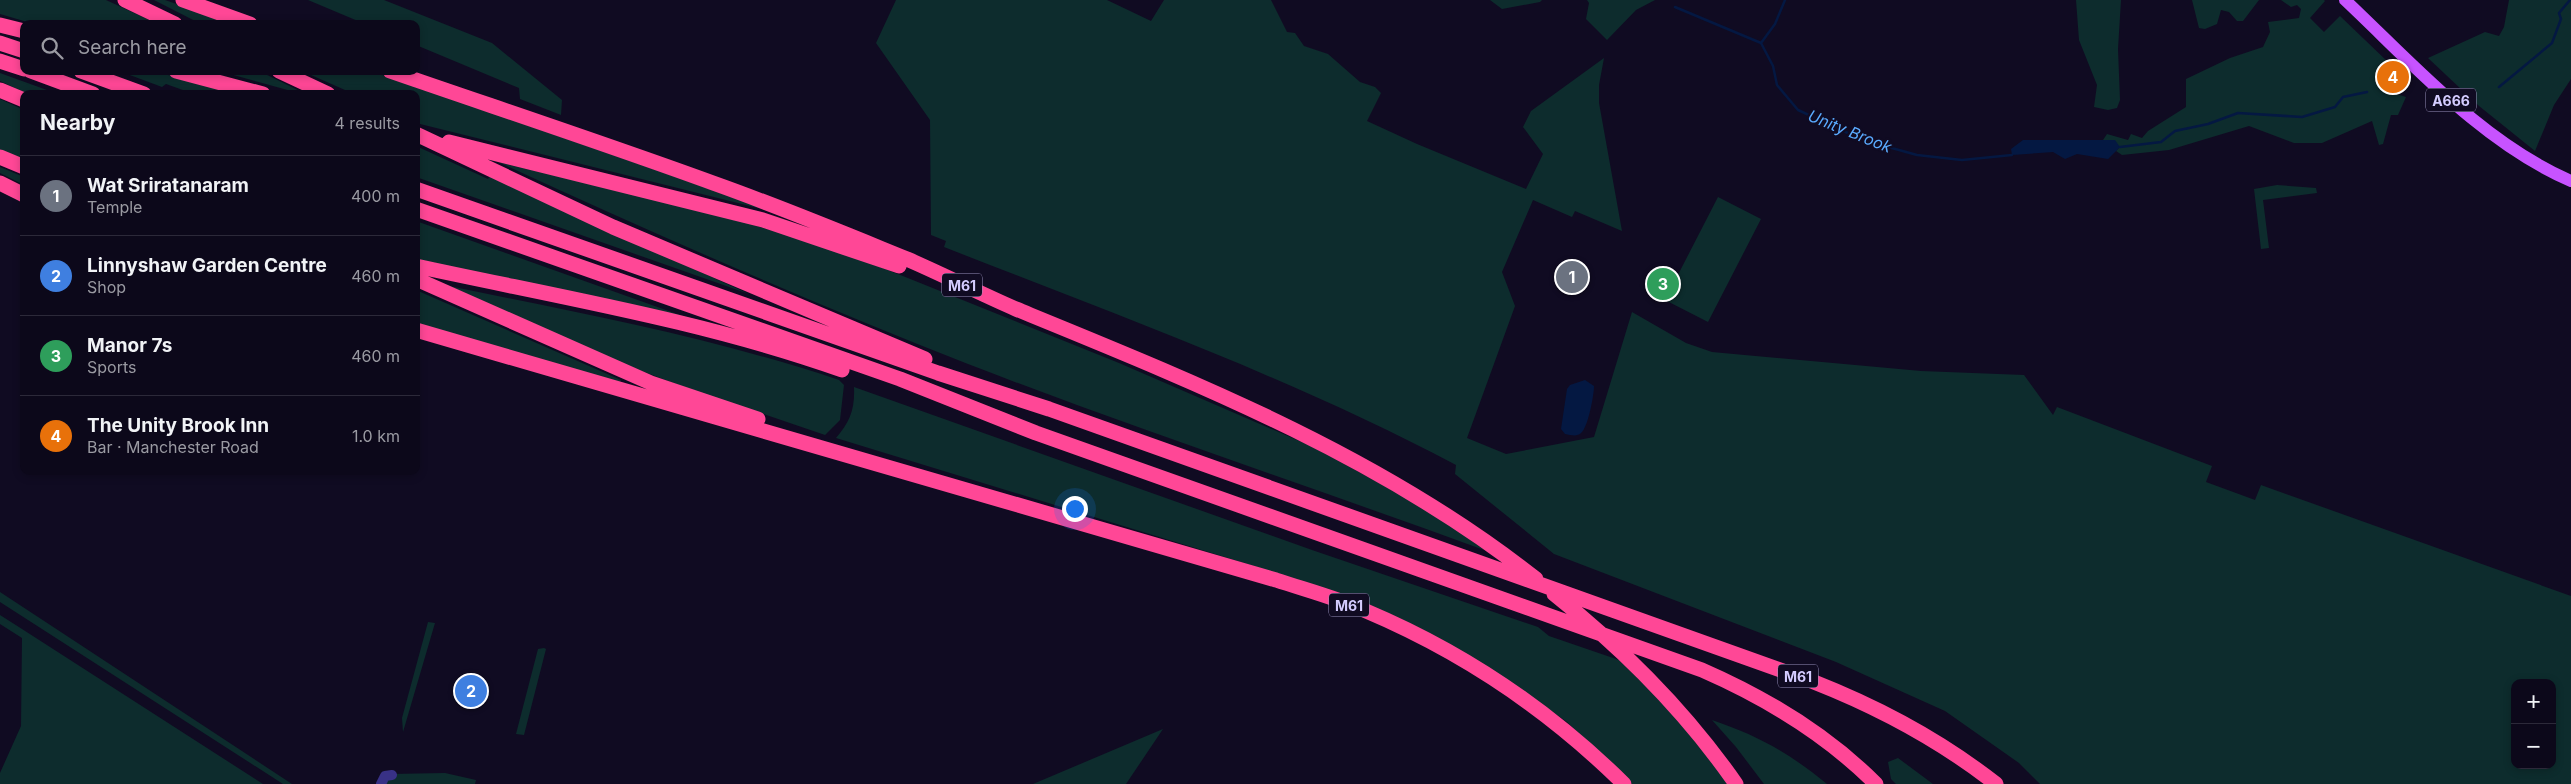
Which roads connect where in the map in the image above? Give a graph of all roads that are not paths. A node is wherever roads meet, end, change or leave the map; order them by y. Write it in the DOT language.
graph roads {
  1 [pos="125,0"];
  2 [pos="183,0"];
  3 [pos="2345,0"];
  4 [pos="167,20"];
  5 [pos="239,20"];
  6 [pos="0,25"];
  7 [pos="20,30"];
  8 [pos="0,43"];
  9 [pos="20,50"];
  10 [pos="0,60"];
  11 [pos="20,68"];
  12 [pos="42,75"];
  13 [pos="92,75"];
  14 [pos="191,75"];
  15 [pos="288,75"];
  16 [pos="402,75"];
  17 [pos="0,90"];
  18 [pos="82,90"];
  19 [pos="133,90"];
  20 [pos="248,90"];
  21 [pos="319,90"];
  22 [pos="20,98"];
  23 [pos="420,135"];
  24 [pos="420,136"];
  25 [pos="0,157"];
  26 [pos="20,165"];
  27 [pos="2571,181"];
  28 [pos="0,183"];
  29 [pos="420,190"];
  30 [pos="20,193"];
  31 [pos="420,210"];
  32 [pos="420,276"];
  33 [pos="420,276"];
  34 [pos="989,297"];
  35 [pos="420,331"];
  36 [pos="1049,409"];
  37 [pos="1036,433"];
  38 [pos="1032,509"];
  39 [pos="392,775"];
  40 [pos="381,784"];
  41 [pos="1624,784"];
  42 [pos="1736,784"];
  43 [pos="1876,784"];
  44 [pos="1996,784"];
  1 -- 4 [label="highway"];
  2 -- 5 [label="highway"];
  3 -- 27 [label="main road, A666"];
  6 -- 7 [label="highway"];
  8 -- 9 [label="highway"];
  10 -- 11 [label="highway"];
  12 -- 18 [label="highway"];
  13 -- 19 [label="highway"];
  14 -- 20 [label="highway"];
  15 -- 21 [label="highway"];
  16 -- 34 [label="highway, M61"];
  17 -- 22 [label="highway"];
  23 -- 34 [label="highway, M61"];
  24 -- 36 [label="highway, M61"];
  25 -- 26 [label="highway"];
  28 -- 30 [label="highway"];
  29 -- 36 [label="highway, M61"];
  31 -- 37 [label="highway, M61"];
  32 -- 37 [label="highway, M61"];
  33 -- 38 [label="highway, M61"];
  34 -- 42 [label="highway, M61"];
  35 -- 38 [label="highway, M61"];
  36 -- 44 [label="highway, M61"];
  37 -- 43 [label="highway, M61"];
  38 -- 41 [label="highway, M61"];
  39 -- 40 [label="street"];
}
